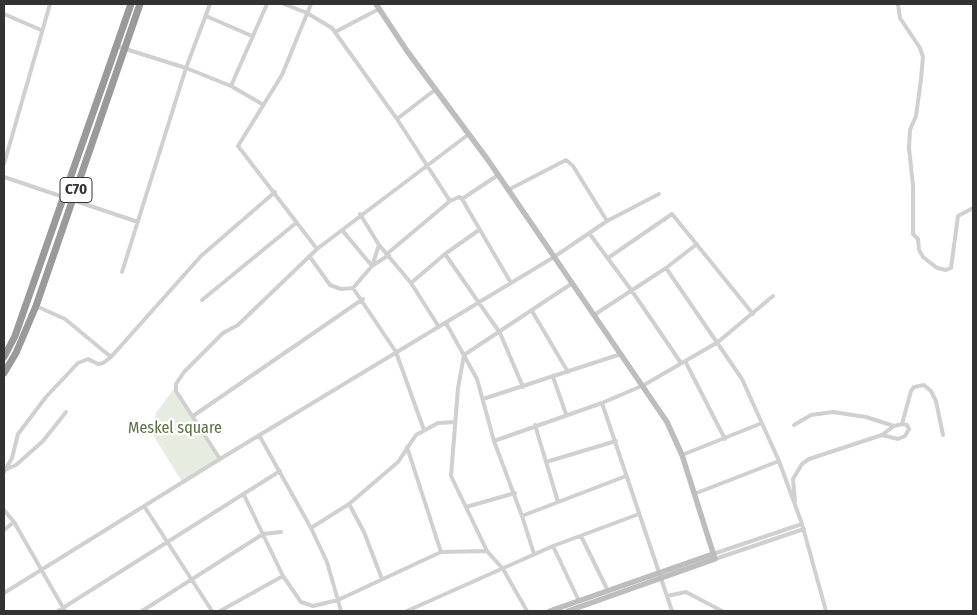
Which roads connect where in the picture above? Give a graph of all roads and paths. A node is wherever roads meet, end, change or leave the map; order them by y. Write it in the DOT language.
graph roads {
  1 [pos="50,4"];
  2 [pos="131,4"];
  3 [pos="140,4"];
  4 [pos="210,4"];
  5 [pos="267,4"];
  6 [pos="284,4"];
  7 [pos="311,4"];
  8 [pos="384,4"];
  9 [pos="898,4"];
  10 [pos="379,8"];
  11 [pos="307,13"];
  12 [pos="4,14"];
  13 [pos="206,16"];
  14 [pos="41,30"];
  15 [pos="335,32"];
  16 [pos="252,36"];
  17 [pos="116,46"];
  18 [pos="125,49"];
  19 [pos="186,68"];
  20 [pos="231,86"];
  21 [pos="436,89"];
  22 [pos="262,104"];
  23 [pos="397,119"];
  24 [pos="469,134"];
  25 [pos="4,164"];
  26 [pos="425,166"];
  27 [pos="498,175"];
  28 [pos="4,177"];
  29 [pos="508,190"];
  30 [pos="274,192"];
  31 [pos="659,194"];
  32 [pos="63,199"];
  33 [pos="462,199"];
  34 [pos="450,201"];
  35 [pos="72,202"];
  36 [pos="973,208"];
  37 [pos="360,214"];
  38 [pos="608,221"];
  39 [pos="138,222"];
  40 [pos="296,223"];
  41 [pos="342,230"];
  42 [pos="479,230"];
  43 [pos="589,233"];
  44 [pos="379,244"];
  45 [pos="697,244"];
  46 [pos="317,249"];
  47 [pos="389,254"];
  48 [pos="445,254"];
  49 [pos="310,257"];
  50 [pos="554,257"];
  51 [pos="608,258"];
  52 [pos="372,266"];
  53 [pos="666,268"];
  54 [pos="122,272"];
  55 [pos="411,283"];
  56 [pos="511,283"];
  57 [pos="571,284"];
  58 [pos="353,288"];
  59 [pos="632,290"];
  60 [pos="773,296"];
  61 [pos="363,299"];
  62 [pos="202,300"];
  63 [pos="478,303"];
  64 [pos="36,306"];
  65 [pos="532,311"];
  66 [pos="753,314"];
  67 [pos="594,316"];
  68 [pos="446,323"];
  69 [pos="438,328"];
  70 [pos="500,333"];
  71 [pos="718,342"];
  72 [pos="396,352"];
  73 [pos="621,354"];
  74 [pos="464,355"];
  75 [pos="4,357"];
  76 [pos="110,357"];
  77 [pos="683,362"];
  78 [pos="568,372"];
  79 [pos="4,373"];
  80 [pos="553,377"];
  81 [pos="644,385"];
  82 [pos="523,387"];
  83 [pos="483,399"];
  84 [pos="602,403"];
  85 [pos="66,412"];
  86 [pos="566,414"];
  87 [pos="193,416"];
  88 [pos="455,422"];
  89 [pos="762,423"];
  90 [pos="794,424"];
  91 [pos="902,424"];
  92 [pos="535,426"];
  93 [pos="894,426"];
  94 [pos="424,430"];
  95 [pos="259,435"];
  96 [pos="882,435"];
  97 [pos="943,435"];
  98 [pos="725,440"];
  99 [pos="494,441"];
  100 [pos="616,441"];
  101 [pos="407,447"];
  102 [pos="682,455"];
  103 [pos="220,458"];
  104 [pos="779,461"];
  105 [pos="546,462"];
  106 [pos="5,470"];
  107 [pos="280,471"];
  108 [pos="626,476"];
  109 [pos="514,493"];
  110 [pos="694,494"];
  111 [pos="244,495"];
  112 [pos="558,502"];
  113 [pos="349,504"];
  114 [pos="144,506"];
  115 [pos="466,507"];
  116 [pos="795,508"];
  117 [pos="4,510"];
  118 [pos="639,514"];
  119 [pos="522,516"];
  120 [pos="14,522"];
  121 [pos="802,524"];
  122 [pos="311,528"];
  123 [pos="804,529"];
  124 [pos="4,530"];
  125 [pos="280,532"];
  126 [pos="263,534"];
  127 [pos="581,536"];
  128 [pos="166,543"];
  129 [pos="553,546"];
  130 [pos="487,551"];
  131 [pos="441,552"];
  132 [pos="534,554"];
  133 [pos="714,556"];
  134 [pos="503,570"];
  135 [pos="40,571"];
  136 [pos="283,576"];
  137 [pos="661,576"];
  138 [pos="382,579"];
  139 [pos="192,580"];
  140 [pos="608,591"];
  141 [pos="4,592"];
  142 [pos="667,596"];
  143 [pos="338,600"];
  144 [pos="579,601"];
  145 [pos="64,610"];
  146 [pos="58,611"];
  147 [pos="142,611"];
  148 [pos="212,611"];
  149 [pos="220,611"];
  150 [pos="341,611"];
  151 [pos="407,611"];
  152 [pos="527,611"];
  153 [pos="550,611"];
  154 [pos="568,611"];
  155 [pos="672,611"];
  156 [pos="722,611"];
  157 [pos="826,611"];
  1 -- 14 [label="street"];
  2 -- 17 [label="highway, C70"];
  3 -- 18 [label="highway, C70"];
  4 -- 13 [label="street"];
  5 -- 16 [label="street"];
  6 -- 11 [label="street"];
  7 -- 11 [label="street"];
  8 -- 10 [label="street"];
  9 -- 36 [label="street"];
  10 -- 15 [label="street"];
  10 -- 21 [label="street"];
  11 -- 15 [label="street"];
  11 -- 22 [label="street"];
  12 -- 14 [label="street"];
  13 -- 16 [label="street"];
  13 -- 19 [label="street"];
  14 -- 25 [label="street"];
  15 -- 23 [label="street"];
  16 -- 20 [label="street"];
  17 -- 18 [label="street"];
  17 -- 32 [label="highway, C70"];
  18 -- 19 [label="street"];
  18 -- 35 [label="highway, C70"];
  19 -- 20 [label="street"];
  19 -- 39 [label="street"];
  20 -- 22 [label="street"];
  21 -- 23 [label="street"];
  21 -- 24 [label="street"];
  22 -- 30 [label="street"];
  23 -- 26 [label="street"];
  24 -- 26 [label="street"];
  24 -- 27 [label="street"];
  26 -- 34 [label="street"];
  26 -- 37 [label="street"];
  27 -- 29 [label="street"];
  27 -- 33 [label="street"];
  28 -- 32 [label="street"];
  29 -- 38 [label="street"];
  29 -- 50 [label="street"];
  30 -- 40 [label="street"];
  30 -- 76 [label="street"];
  31 -- 38 [label="street"];
  32 -- 35 [label="street"];
  32 -- 75 [label="highway, C70"];
  33 -- 34 [label="street"];
  33 -- 42 [label="street"];
  34 -- 47 [label="street"];
  35 -- 39 [label="street"];
  35 -- 64 [label="highway, C70"];
  37 -- 41 [label="street"];
  37 -- 44 [label="street"];
  38 -- 43 [label="street"];
  39 -- 54 [label="street"];
  40 -- 46 [label="street"];
  40 -- 62 [label="street"];
  41 -- 46 [label="street"];
  41 -- 52 [label="street"];
  42 -- 48 [label="street"];
  42 -- 56 [label="street"];
  43 -- 50 [label="street"];
  43 -- 51 [label="street"];
  44 -- 47 [label="street"];
  44 -- 52 [label="street"];
  45 -- 51 [label="street"];
  45 -- 53 [label="street"];
  45 -- 66 [label="street"];
  46 -- 49 [label="street"];
  47 -- 52 [label="street"];
  47 -- 55 [label="street"];
  48 -- 55 [label="street"];
  48 -- 63 [label="street"];
  49 -- 58 [label="street"];
  49 -- 87 [label="street"];
  50 -- 56 [label="street"];
  50 -- 57 [label="street"];
  51 -- 59 [label="street"];
  52 -- 58 [label="street"];
  53 -- 59 [label="street"];
  53 -- 71 [label="street"];
  55 -- 69 [label="street"];
  56 -- 63 [label="street"];
  57 -- 65 [label="street"];
  57 -- 67 [label="street"];
  58 -- 61 [label="street"];
  59 -- 67 [label="street"];
  59 -- 77 [label="street"];
  60 -- 66 [label="street"];
  61 -- 72 [label="street"];
  61 -- 87 [label="street"];
  63 -- 68 [label="street"];
  63 -- 70 [label="street"];
  64 -- 76 [label="street"];
  64 -- 79 [label="highway, C70"];
  65 -- 70 [label="street"];
  65 -- 78 [label="street"];
  66 -- 71 [label="street"];
  67 -- 73 [label="street"];
  68 -- 69 [label="street"];
  68 -- 74 [label="street"];
  69 -- 72 [label="street"];
  70 -- 74 [label="street"];
  70 -- 82 [label="street"];
  71 -- 77 [label="street"];
  71 -- 89 [label="street"];
  72 -- 94 [label="street"];
  72 -- 95 [label="street"];
  73 -- 78 [label="street"];
  73 -- 81 [label="street"];
  74 -- 83 [label="street"];
  74 -- 88 [label="street"];
  76 -- 106 [label="street"];
  77 -- 81 [label="street"];
  77 -- 98 [label="street"];
  78 -- 80 [label="street"];
  80 -- 82 [label="street"];
  80 -- 86 [label="street"];
  81 -- 84 [label="street"];
  81 -- 102 [label="street"];
  82 -- 83 [label="street"];
  83 -- 99 [label="street"];
  84 -- 86 [label="street"];
  84 -- 100 [label="street"];
  85 -- 106 [label="street"];
  86 -- 92 [label="street"];
  87 -- 103 [label="street"];
  88 -- 94 [label="street"];
  88 -- 115 [label="street"];
  89 -- 98 [label="street"];
  89 -- 104 [label="street"];
  90 -- 93 [label="street"];
  91 -- 93 [label="street"];
  91 -- 96 [label="street"];
  91 -- 97 [label="street"];
  92 -- 99 [label="street"];
  92 -- 105 [label="street"];
  93 -- 96 [label="street"];
  94 -- 101 [label="street"];
  95 -- 103 [label="street"];
  95 -- 107 [label="street"];
  96 -- 116 [label="street"];
  98 -- 102 [label="street"];
  99 -- 109 [label="street"];
  100 -- 105 [label="street"];
  100 -- 108 [label="street"];
  101 -- 113 [label="street"];
  101 -- 131 [label="street"];
  102 -- 110 [label="street"];
  103 -- 114 [label="street"];
  104 -- 110 [label="street"];
  104 -- 116 [label="street"];
  105 -- 112 [label="street"];
  107 -- 111 [label="street"];
  107 -- 122 [label="street"];
  108 -- 112 [label="street"];
  108 -- 118 [label="street"];
  109 -- 115 [label="street"];
  109 -- 119 [label="street"];
  110 -- 133 [label="street"];
  111 -- 126 [label="street"];
  111 -- 128 [label="street"];
  112 -- 119 [label="street"];
  113 -- 122 [label="street"];
  113 -- 138 [label="street"];
  114 -- 128 [label="street"];
  114 -- 135 [label="street"];
  115 -- 130 [label="street"];
  116 -- 121 [label="street"];
  117 -- 120 [label="street"];
  118 -- 127 [label="street"];
  118 -- 137 [label="street"];
  119 -- 132 [label="street"];
  120 -- 124 [label="street"];
  120 -- 135 [label="street"];
  121 -- 123 [label="street"];
  121 -- 133 [label="street"];
  122 -- 143 [label="street"];
  123 -- 133 [label="street"];
  123 -- 157 [label="street"];
  125 -- 126 [label="street"];
  126 -- 136 [label="street"];
  126 -- 139 [label="street"];
  127 -- 129 [label="street"];
  127 -- 140 [label="street"];
  128 -- 139 [label="street"];
  128 -- 145 [label="street"];
  129 -- 132 [label="street"];
  129 -- 144 [label="street"];
  130 -- 131 [label="street"];
  130 -- 134 [label="street"];
  131 -- 138 [label="street"];
  132 -- 134 [label="street"];
  133 -- 137 [label="street"];
  134 -- 151 [label="street"];
  134 -- 152 [label="street"];
  135 -- 141 [label="street"];
  135 -- 145 [label="street"];
  136 -- 143 [label="street"];
  136 -- 149 [label="street"];
  137 -- 140 [label="street"];
  137 -- 142 [label="street"];
  137 -- 154 [label="street"];
  138 -- 143 [label="street"];
  139 -- 147 [label="street"];
  139 -- 148 [label="street"];
  140 -- 144 [label="street"];
  142 -- 155 [label="street"];
  142 -- 156 [label="street"];
  143 -- 150 [label="street"];
  144 -- 153 [label="street"];
  145 -- 146 [label="street"];
}
